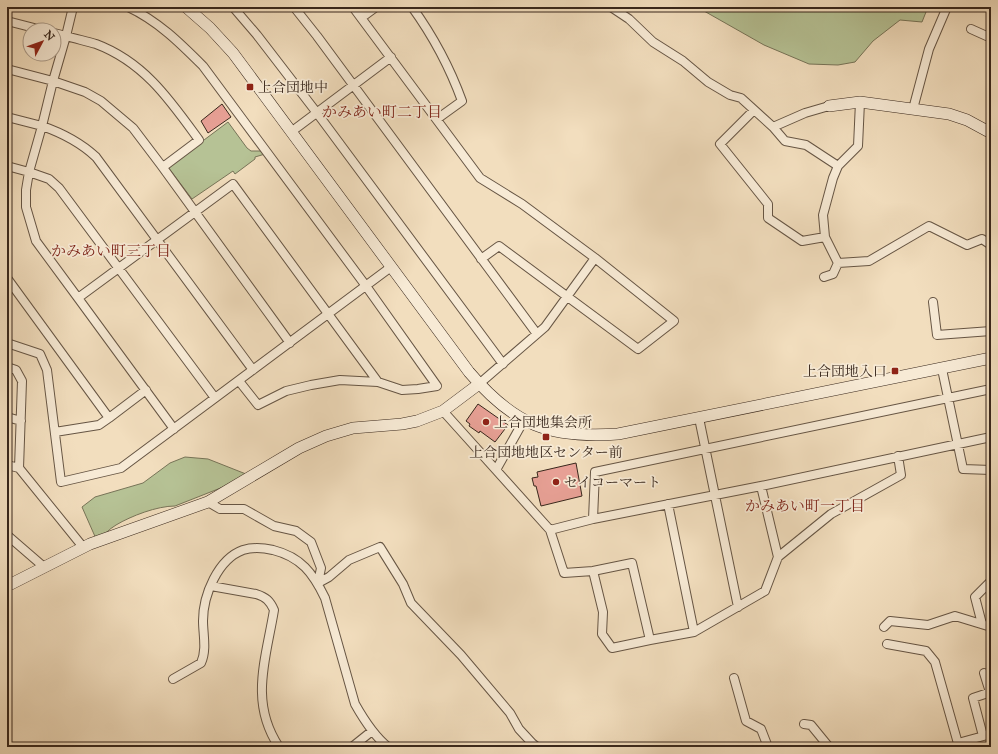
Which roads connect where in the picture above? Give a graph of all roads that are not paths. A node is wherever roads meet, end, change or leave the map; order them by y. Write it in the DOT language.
graph roads {
  1 [pos="73,7"];
  2 [pos="128,7"];
  3 [pos="186,7"];
  4 [pos="232,7"];
  5 [pos="294,7"];
  6 [pos="353,7"];
  7 [pos="376,7"];
  8 [pos="412,7"];
  9 [pos="611,7"];
  10 [pos="947,7"];
  11 [pos="361,18"];
  12 [pos="7,21"];
  13 [pos="22,25"];
  14 [pos="971,29"];
  15 [pos="62,35"];
  16 [pos="66,36"];
  17 [pos="991,38"];
  18 [pos="391,57"];
  19 [pos="7,69"];
  20 [pos="53,81"];
  21 [pos="354,85"];
  22 [pos="860,102"];
  23 [pos="829,106"];
  24 [pos="914,109"];
  25 [pos="754,110"];
  26 [pos="317,113"];
  27 [pos="7,117"];
  28 [pos="437,119"];
  29 [pos="42,126"];
  30 [pos="773,127"];
  31 [pos="291,132"];
  32 [pos="991,134"];
  33 [pos="7,166"];
  34 [pos="838,166"];
  35 [pos="163,167"];
  36 [pos="29,172"];
  37 [pos="195,212"];
  38 [pos="825,238"];
  39 [pos="157,240"];
  40 [pos="991,245"];
  41 [pos="595,258"];
  42 [pos="482,259"];
  43 [pos="838,263"];
  44 [pos="391,267"];
  45 [pos="118,268"];
  46 [pos="824,277"];
  47 [pos="7,278"];
  48 [pos="366,286"];
  49 [pos="567,296"];
  50 [pos="78,298"];
  51 [pos="933,302"];
  52 [pos="329,314"];
  53 [pos="991,331"];
  54 [pos="537,334"];
  55 [pos="7,343"];
  56 [pos="290,343"];
  57 [pos="991,358"];
  58 [pos="503,364"];
  59 [pos="7,367"];
  60 [pos="942,369"];
  61 [pos="253,370"];
  62 [pos="239,381"];
  63 [pos="378,382"];
  64 [pos="479,384"];
  65 [pos="991,389"];
  66 [pos="146,390"];
  67 [pos="215,398"];
  68 [pos="948,398"];
  69 [pos="443,410"];
  70 [pos="7,417"];
  71 [pos="109,418"];
  72 [pos="699,418"];
  73 [pos="524,420"];
  74 [pos="21,421"];
  75 [pos="174,429"];
  76 [pos="55,432"];
  77 [pos="991,437"];
  78 [pos="958,444"];
  79 [pos="706,449"];
  80 [pos="898,456"];
  81 [pos="7,465"];
  82 [pos="19,468"];
  83 [pos="496,470"];
  84 [pos="991,470"];
  85 [pos="761,486"];
  86 [pos="715,495"];
  87 [pos="208,502"];
  88 [pos="668,504"];
  89 [pos="593,519"];
  90 [pos="550,530"];
  91 [pos="7,535"];
  92 [pos="83,547"];
  93 [pos="778,557"];
  94 [pos="44,567"];
  95 [pos="593,570"];
  96 [pos="991,581"];
  97 [pos="318,583"];
  98 [pos="7,586"];
  99 [pos="211,586"];
  100 [pos="738,607"];
  101 [pos="982,624"];
  102 [pos="884,627"];
  103 [pos="991,627"];
  104 [pos="694,632"];
  105 [pos="650,640"];
  106 [pos="887,644"];
  107 [pos="984,673"];
  108 [pos="734,678"];
  109 [pos="173,680"];
  110 [pos="990,692"];
  111 [pos="804,724"];
  112 [pos="372,731"];
  113 [pos="987,735"];
  114 [pos="958,745"];
  115 [pos="279,747"];
  116 [pos="352,747"];
  117 [pos="388,747"];
  118 [pos="537,747"];
  119 [pos="768,747"];
  120 [pos="829,747"];
  1 -- 16 [label="street"];
  2 -- 48 [label="street"];
  3 -- 31 [label="street"];
  4 -- 26 [label="street"];
  5 -- 21 [label="street"];
  6 -- 11 [label="street"];
  7 -- 11 [label="street"];
  8 -- 28 [label="street"];
  9 -- 25 [label="street"];
  10 -- 24 [label="street"];
  11 -- 18 [label="street"];
  12 -- 13 [label="street"];
  14 -- 17 [label="street"];
  15 -- 16 [label="street"];
  16 -- 20 [label="street"];
  16 -- 35 [label="street"];
  18 -- 21 [label="street"];
  18 -- 28 [label="street"];
  19 -- 20 [label="street"];
  20 -- 29 [label="street"];
  20 -- 35 [label="street"];
  21 -- 26 [label="street"];
  21 -- 42 [label="street"];
  22 -- 23 [label="street"];
  22 -- 24 [label="street"];
  22 -- 34 [label="street"];
  23 -- 30 [label="street"];
  24 -- 32 [label="street"];
  25 -- 30 [label="street"];
  25 -- 38 [label="street"];
  26 -- 31 [label="street"];
  26 -- 58 [label="street"];
  27 -- 29 [label="street"];
  28 -- 41 [label="street"];
  29 -- 36 [label="street"];
  29 -- 39 [label="street"];
  30 -- 34 [label="street"];
  31 -- 44 [label="street"];
  33 -- 36 [label="street"];
  34 -- 38 [label="street"];
  35 -- 37 [label="street"];
  36 -- 45 [label="street"];
  36 -- 50 [label="street"];
  37 -- 39 [label="street"];
  37 -- 52 [label="street"];
  37 -- 56 [label="street"];
  38 -- 43 [label="street"];
  39 -- 45 [label="street"];
  39 -- 61 [label="street"];
  40 -- 43 [label="street"];
  41 -- 49 [label="street"];
  41 -- 49 [label="street"];
  42 -- 49 [label="street"];
  42 -- 54 [label="street"];
  43 -- 46 [label="street"];
  44 -- 48 [label="street"];
  44 -- 64 [label="street"];
  45 -- 50 [label="street"];
  45 -- 67 [label="street"];
  47 -- 71 [label="street"];
  48 -- 52 [label="street"];
  48 -- 63 [label="street"];
  49 -- 54 [label="street"];
  50 -- 66 [label="street"];
  51 -- 53 [label="street"];
  52 -- 56 [label="street"];
  52 -- 63 [label="street"];
  54 -- 58 [label="street"];
  55 -- 76 [label="street"];
  56 -- 61 [label="street"];
  57 -- 60 [label="street"];
  58 -- 64 [label="street"];
  59 -- 74 [label="street"];
  60 -- 68 [label="street"];
  60 -- 72 [label="street"];
  61 -- 62 [label="street"];
  62 -- 63 [label="street"];
  62 -- 67 [label="street"];
  64 -- 69 [label="street"];
  64 -- 73 [label="street"];
  65 -- 68 [label="street"];
  66 -- 71 [label="street"];
  66 -- 75 [label="street"];
  67 -- 75 [label="street"];
  68 -- 78 [label="street"];
  68 -- 79 [label="street"];
  69 -- 83 [label="street"];
  69 -- 87 [label="street"];
  70 -- 74 [label="street"];
  71 -- 76 [label="street"];
  72 -- 73 [label="street"];
  72 -- 79 [label="street"];
  73 -- 83 [label="street"];
  74 -- 82 [label="street"];
  75 -- 76 [label="street"];
  77 -- 78 [label="street"];
  78 -- 80 [label="street"];
  78 -- 84 [label="street"];
  79 -- 86 [label="street"];
  79 -- 89 [label="street"];
  80 -- 85 [label="street"];
  80 -- 93 [label="street"];
  81 -- 82 [label="street"];
  82 -- 92 [label="street"];
  83 -- 90 [label="street"];
  85 -- 86 [label="street"];
  85 -- 93 [label="street"];
  86 -- 88 [label="street"];
  86 -- 100 [label="street"];
  87 -- 92 [label="street"];
  87 -- 97 [label="street"];
  88 -- 89 [label="street"];
  88 -- 104 [label="street"];
  89 -- 90 [label="street"];
  90 -- 95 [label="street"];
  91 -- 94 [label="street"];
  92 -- 94 [label="street"];
  93 -- 100 [label="street"];
  94 -- 98 [label="street"];
  95 -- 105 [label="street"];
  95 -- 105 [label="street"];
  96 -- 101 [label="street"];
  97 -- 99 [label="street"];
  97 -- 112 [label="street"];
  97 -- 118 [label="street"];
  99 -- 109 [label="street"];
  99 -- 115 [label="street"];
  100 -- 104 [label="street"];
  101 -- 102 [label="street"];
  101 -- 103 [label="street"];
  104 -- 105 [label="street"];
  106 -- 114 [label="street"];
  107 -- 110 [label="street"];
  108 -- 119 [label="street"];
  110 -- 113 [label="street"];
  111 -- 120 [label="street"];
  112 -- 116 [label="street"];
  112 -- 117 [label="street"];
  113 -- 114 [label="street"];
}
